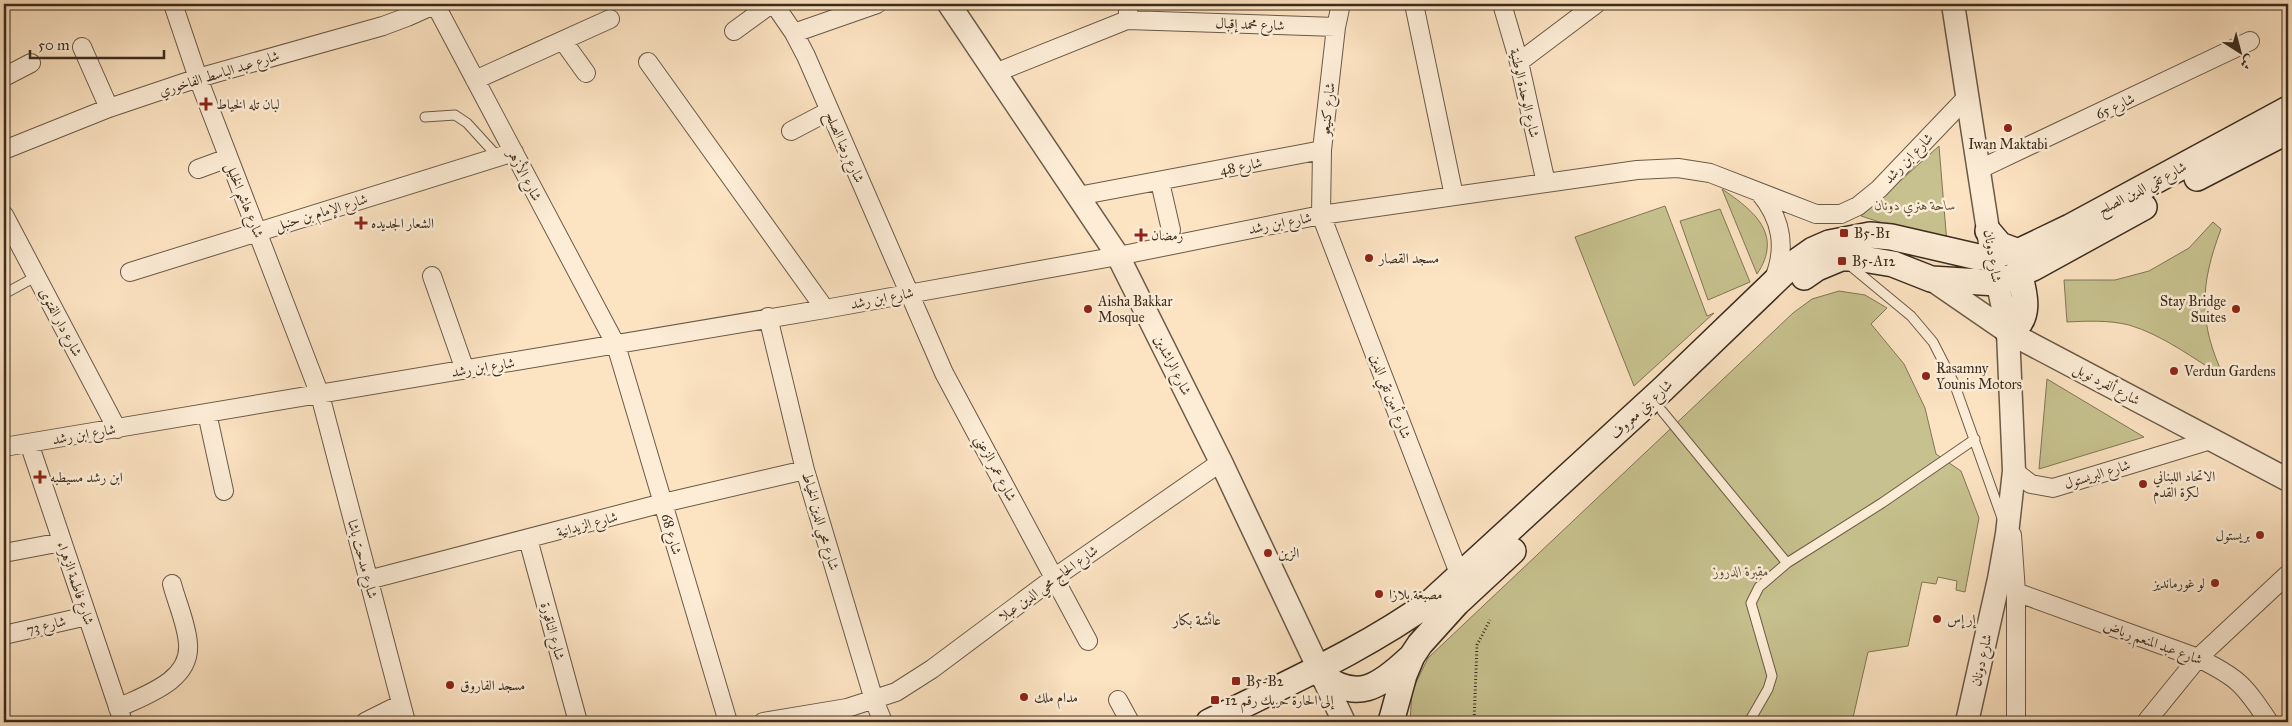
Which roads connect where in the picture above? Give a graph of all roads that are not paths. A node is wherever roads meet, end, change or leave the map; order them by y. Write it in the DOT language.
graph roads {
  1 [pos="173,4"];
  2 [pos="435,4"];
  3 [pos="773,4"];
  4 [pos="876,4"];
  5 [pos="949,4"];
  6 [pos="1341,4"];
  7 [pos="1414,4"];
  8 [pos="1502,4"];
  9 [pos="1596,4"];
  10 [pos="1953,4"];
  11 [pos="1128,12"];
  12 [pos="610,19"];
  13 [pos="1336,28"];
  14 [pos="734,31"];
  15 [pos="794,33"];
  16 [pos="2250,40"];
  17 [pos="563,41"];
  18 [pos="82,47"];
  19 [pos="648,62"];
  20 [pos="1519,62"];
  21 [pos="31,63"];
  22 [pos="586,73"];
  23 [pos="995,73"];
  24 [pos="4,77"];
  25 [pos="198,78"];
  26 [pos="475,80"];
  27 [pos="1967,97"];
  28 [pos="109,108"];
  29 [pos="2288,109"];
  30 [pos="829,111"];
  31 [pos="425,117"];
  32 [pos="791,131"];
  33 [pos="2288,131"];
  34 [pos="4,150"];
  35 [pos="1322,150"];
  36 [pos="506,155"];
  37 [pos="228,158"];
  38 [pos="198,169"];
  39 [pos="1980,169"];
  40 [pos="1160,182"];
  41 [pos="1546,183"];
  42 [pos="1758,191"];
  43 [pos="1078,196"];
  44 [pos="1454,196"];
  45 [pos="4,215"];
  46 [pos="1321,215"];
  47 [pos="1171,230"];
  48 [pos="258,231"];
  49 [pos="1988,231"];
  50 [pos="1118,256"];
  51 [pos="1992,256"];
  52 [pos="1841,258"];
  53 [pos="2011,269"];
  54 [pos="130,272"];
  55 [pos="37,276"];
  56 [pos="432,276"];
  57 [pos="1931,279"];
  58 [pos="1770,287"];
  59 [pos="910,293"];
  60 [pos="4,294"];
  61 [pos="825,309"];
  62 [pos="768,317"];
  63 [pos="2008,332"];
  64 [pos="616,345"];
  65 [pos="465,370"];
  66 [pos="1675,387"];
  67 [pos="320,395"];
  68 [pos="1662,411"];
  69 [pos="207,413"];
  70 [pos="117,428"];
  71 [pos="1975,439"];
  72 [pos="2211,440"];
  73 [pos="29,443"];
  74 [pos="5,445"];
  75 [pos="1221,462"];
  76 [pos="805,470"];
  77 [pos="2014,471"];
  78 [pos="2288,480"];
  79 [pos="224,492"];
  80 [pos="663,503"];
  81 [pos="2010,509"];
  82 [pos="2007,534"];
  83 [pos="528,539"];
  84 [pos="62,542"];
  85 [pos="4,553"];
  86 [pos="1787,563"];
  87 [pos="2288,574"];
  88 [pos="1460,576"];
  89 [pos="1054,578"];
  90 [pos="368,580"];
  91 [pos="172,584"];
  92 [pos="2016,592"];
  93 [pos="87,616"];
  94 [pos="4,635"];
  95 [pos="1088,641"];
  96 [pos="1412,656"];
  97 [pos="2198,658"];
  98 [pos="1318,671"];
  99 [pos="874,700"];
  100 [pos="1118,700"];
  101 [pos="401,704"];
  102 [pos="121,715"];
  103 [pos="365,722"];
  104 [pos="406,722"];
  105 [pos="578,722"];
  106 [pos="728,722"];
  107 [pos="763,722"];
  108 [pos="884,722"];
  109 [pos="1130,722"];
  110 [pos="1209,722"];
  111 [pos="1344,722"];
  112 [pos="1391,722"];
  113 [pos="1749,722"];
  114 [pos="1967,722"];
  115 [pos="2016,722"];
  116 [pos="2146,722"];
  117 [pos="2269,722"];
  1 -- 25 [label="street, شارع هاشم الخليل"];
  2 -- 25 [label="street, شارع عبد الباسط الفاخوري"];
  2 -- 26 [label="street, شارع الأزهر"];
  3 -- 14 [label="street"];
  3 -- 15 [label="street, شارع رضا الصلح"];
  4 -- 15 [label="street"];
  5 -- 23 [label="street, شارع الراشدين"];
  6 -- 13 [label="street, شارع كنيعو"];
  7 -- 44 [label="street"];
  8 -- 20 [label="street, شارع الوحدة الوطنية"];
  9 -- 20 [label="street"];
  10 -- 27 [label="street, شارع دونان"];
  11 -- 13 [label="street, شارع محمد إقبال"];
  11 -- 23 [label="street, شارع محمد إقبال"];
  12 -- 17 [label="street"];
  13 -- 35 [label="street, شارع كنيعو"];
  15 -- 30 [label="street, شارع رضا الصلح"];
  16 -- 39 [label="street, شارع 65"];
  17 -- 22 [label="street"];
  17 -- 26 [label="street"];
  18 -- 28 [label="street"];
  19 -- 61 [label="street"];
  20 -- 41 [label="street, شارع الوحدة الوطنية"];
  21 -- 24 [label="street"];
  23 -- 43 [label="street, شارع الراشدين"];
  25 -- 28 [label="street, شارع عبد الباسط الفاخوري"];
  25 -- 37 [label="street, شارع هاشم الخليل"];
  26 -- 36 [label="street, شارع الأزهر"];
  27 -- 39 [label="street, شارع دونان"];
  27 -- 42 [label="street, شارع ابن رشد"];
  28 -- 34 [label="street, شارع عبد الباسط الفاخوري"];
  29 -- 53 [label="main road, شارع تقي الدين الصلح"];
  30 -- 32 [label="street"];
  30 -- 59 [label="street, شارع رضا الصلح"];
  31 -- 36 [label="lane"];
  33 -- 53 [label="main road, شارع تقي الدين الصلح"];
  35 -- 40 [label="street, شارع 48"];
  35 -- 46 [label="street, شارع كنيعو"];
  36 -- 48 [label="street, شارع الإمام بن حنبل"];
  36 -- 64 [label="street, شارع الأزهر"];
  37 -- 38 [label="street"];
  37 -- 48 [label="street, شارع هاشم الخليل"];
  39 -- 49 [label="street, شارع دونان"];
  40 -- 43 [label="street, شارع 48"];
  40 -- 47 [label="street"];
  41 -- 42 [label="street, شارع ابن رشد"];
  41 -- 44 [label="street, شارع ابن رشد"];
  42 -- 58 [label="street"];
  43 -- 50 [label="street, شارع الراشدين"];
  44 -- 46 [label="street, شارع ابن رشد"];
  45 -- 55 [label="street, شارع دار الفتوى"];
  46 -- 50 [label="street, شارع ابن رشد"];
  46 -- 88 [label="street, شارع أمين تقي الدين"];
  48 -- 54 [label="street, شارع الإمام بن حنبل"];
  48 -- 67 [label="street, شارع هاشم الخليل"];
  49 -- 51 [label="street, شارع دونان"];
  49 -- 53 [label="main road"];
  50 -- 59 [label="street, شارع ابن رشد"];
  50 -- 75 [label="street, شارع الراشدين"];
  51 -- 53 [label="main road, شارع تقي الدين الصلح"];
  51 -- 58 [label="main road, شارع بني معروف"];
  52 -- 57 [label="main road, شارع بني معروف"];
  52 -- 66 [label="main road, شارع بني معروف"];
  52 -- 71 [label="lane"];
  53 -- 57 [label="main road, شارع بني معروف"];
  53 -- 63 [label="main road"];
  55 -- 60 [label="lane"];
  55 -- 70 [label="street, شارع دار الفتوى"];
  56 -- 65 [label="street"];
  57 -- 63 [label="street, شارع ألفرد نوبل"];
  58 -- 66 [label="main road, شارع بني معروف"];
  59 -- 61 [label="street, شارع ابن رشد"];
  59 -- 89 [label="street, شارع عمر الزعني"];
  61 -- 62 [label="street, شارع ابن رشد"];
  62 -- 64 [label="street, شارع ابن رشد"];
  62 -- 76 [label="street, شارع محي الدين الخياط"];
  63 -- 72 [label="street, شارع ألفرد نوبل"];
  63 -- 77 [label="street, شارع دونان"];
  64 -- 65 [label="street, شارع ابن رشد"];
  64 -- 80 [label="street, شارع 68"];
  65 -- 67 [label="street, شارع ابن رشد"];
  66 -- 68 [label="main road, شارع بني معروف"];
  66 -- 88 [label="main road, شارع بني معروف"];
  67 -- 69 [label="street, شارع ابن رشد"];
  67 -- 90 [label="street, شارع مدحت باشا"];
  68 -- 86 [label="lane"];
  68 -- 96 [label="main road, شارع بني معروف"];
  69 -- 70 [label="street, شارع ابن رشد"];
  69 -- 79 [label="street"];
  70 -- 73 [label="street, شارع ابن رشد"];
  71 -- 82 [label="lane"];
  71 -- 86 [label="lane"];
  72 -- 77 [label="street, شارع البريستول"];
  72 -- 78 [label="street, شارع ألفرد نوبل"];
  73 -- 74 [label="street, شارع ابن رشد"];
  73 -- 84 [label="street, شارع فاطمة الزهراء"];
  75 -- 89 [label="street, شارع الحاج محي الدين عبلا"];
  75 -- 98 [label="street, شارع الراشدين"];
  76 -- 80 [label="street, شارع الزيدانية"];
  76 -- 99 [label="street, شارع محي الدين الخياط"];
  77 -- 81 [label="street, شارع دونان"];
  80 -- 83 [label="street, شارع الزيدانية"];
  80 -- 106 [label="street, شارع 68"];
  81 -- 82 [label="street, شارع دونان"];
  81 -- 92 [label="street, شارع دونان"];
  82 -- 114 [label="street, شارع دونان"];
  83 -- 90 [label="street, شارع الزيدانية"];
  83 -- 105 [label="street, شارع الناقورة"];
  84 -- 85 [label="street"];
  84 -- 93 [label="street, شارع فاطمة الزهراء"];
  86 -- 113 [label="lane"];
  87 -- 97 [label="street"];
  88 -- 98 [label="main road, شارع بني معروف"];
  89 -- 95 [label="street, شارع عمر الزعني"];
  89 -- 99 [label="street, شارع الحاج محي الدين عبلا"];
  90 -- 101 [label="street, شارع مدحت باشا"];
  91 -- 102 [label="street"];
  92 -- 97 [label="street, شارع عبد المنعم رياض"];
  92 -- 115 [label="street, شارع دونان"];
  93 -- 94 [label="street, شارع 73"];
  93 -- 102 [label="street, شارع فاطمة الزهراء"];
  96 -- 98 [label="main road"];
  96 -- 112 [label="main road, شارع بني معروف"];
  97 -- 116 [label="street"];
  97 -- 117 [label="street, شارع عبد المنعم رياض"];
  98 -- 110 [label="main road, شارع بني معروف"];
  98 -- 111 [label="street, شارع الراشدين"];
  99 -- 107 [label="street"];
  99 -- 108 [label="street, شارع محي الدين الخياط"];
  100 -- 109 [label="street"];
  101 -- 103 [label="street"];
  101 -- 104 [label="street, شارع مدحت باشا"];
}
